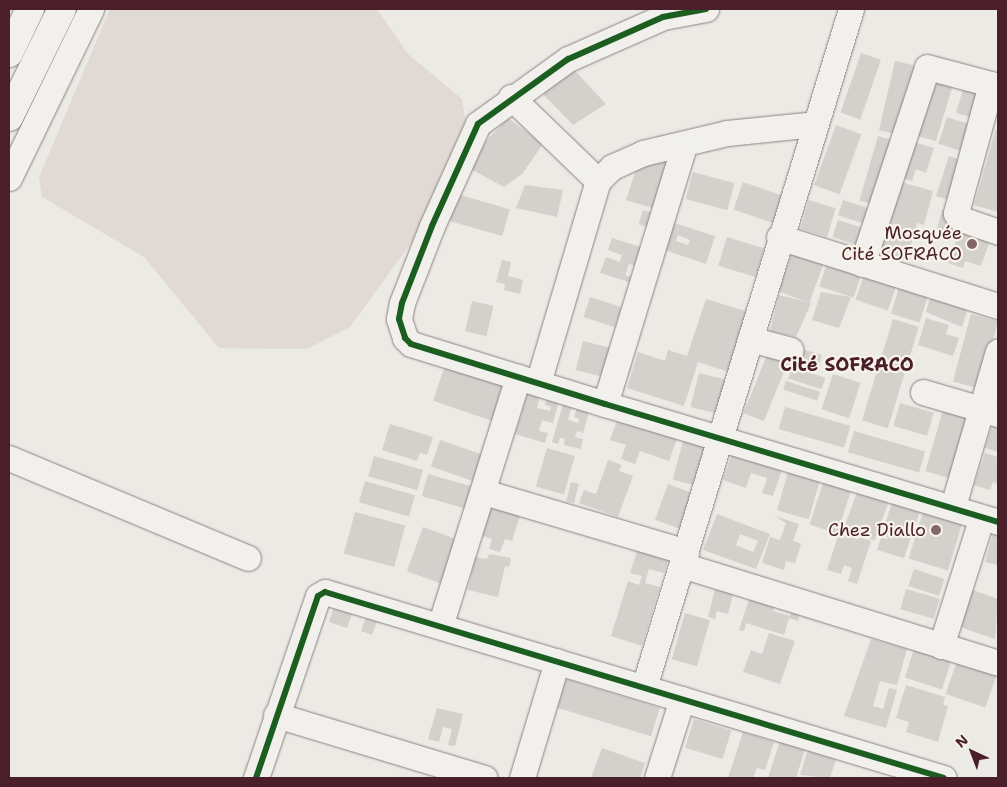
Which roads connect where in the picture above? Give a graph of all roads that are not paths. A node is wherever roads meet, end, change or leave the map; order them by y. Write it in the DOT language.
graph roads {
  1 [pos="30,9"];
  2 [pos="62,9"];
  3 [pos="91,9"];
  4 [pos="706,9"];
  5 [pos="851,9"];
  6 [pos="9,53"];
  7 [pos="511,98"];
  8 [pos="9,117"];
  9 [pos="815,124"];
  10 [pos="684,146"];
  11 [pos="9,178"];
  12 [pos="598,181"];
  13 [pos="998,232"];
  14 [pos="779,237"];
  15 [pos="862,264"];
  16 [pos="998,306"];
  17 [pos="750,339"];
  18 [pos="791,350"];
  19 [pos="998,351"];
  20 [pos="528,380"];
  21 [pos="922,392"];
  22 [pos="605,404"];
  23 [pos="990,411"];
  24 [pos="721,438"];
  25 [pos="9,458"];
  26 [pos="484,492"];
  27 [pos="953,506"];
  28 [pos="990,519"];
  29 [pos="248,558"];
  30 [pos="684,559"];
  31 [pos="440,626"];
  32 [pos="941,646"];
  33 [pos="558,661"];
  34 [pos="998,664"];
  35 [pos="644,687"];
  36 [pos="682,699"];
  37 [pos="276,715"];
  38 [pos="910,773"];
  39 [pos="256,778"];
  40 [pos="485,778"];
  41 [pos="522,778"];
  42 [pos="657,778"];
  43 [pos="944,778"];
  1 -- 6 [label="highway"];
  2 -- 8 [label="highway"];
  3 -- 11 [label="street"];
  4 -- 7 [label="street"];
  5 -- 9 [label="street"];
  7 -- 12 [label="street"];
  7 -- 20 [label="street"];
  9 -- 10 [label="street"];
  9 -- 14 [label="street"];
  10 -- 12 [label="street"];
  10 -- 22 [label="street"];
  12 -- 20 [label="street"];
  13 -- 15 [label="street"];
  14 -- 15 [label="street"];
  14 -- 17 [label="street"];
  15 -- 16 [label="street"];
  17 -- 18 [label="street"];
  17 -- 24 [label="street"];
  19 -- 23 [label="street"];
  20 -- 22 [label="street"];
  20 -- 26 [label="street"];
  21 -- 23 [label="street"];
  22 -- 24 [label="street"];
  23 -- 27 [label="street"];
  24 -- 27 [label="street"];
  24 -- 30 [label="street"];
  25 -- 29 [label="street"];
  26 -- 30 [label="street"];
  26 -- 31 [label="street"];
  27 -- 28 [label="street"];
  28 -- 32 [label="street"];
  30 -- 32 [label="street"];
  30 -- 35 [label="street"];
  31 -- 33 [label="street"];
  31 -- 37 [label="street"];
  32 -- 34 [label="street"];
  33 -- 35 [label="street"];
  33 -- 41 [label="street"];
  35 -- 36 [label="street"];
  36 -- 38 [label="street"];
  36 -- 42 [label="street"];
  37 -- 39 [label="street"];
  37 -- 40 [label="street"];
  38 -- 43 [label="street"];
}
